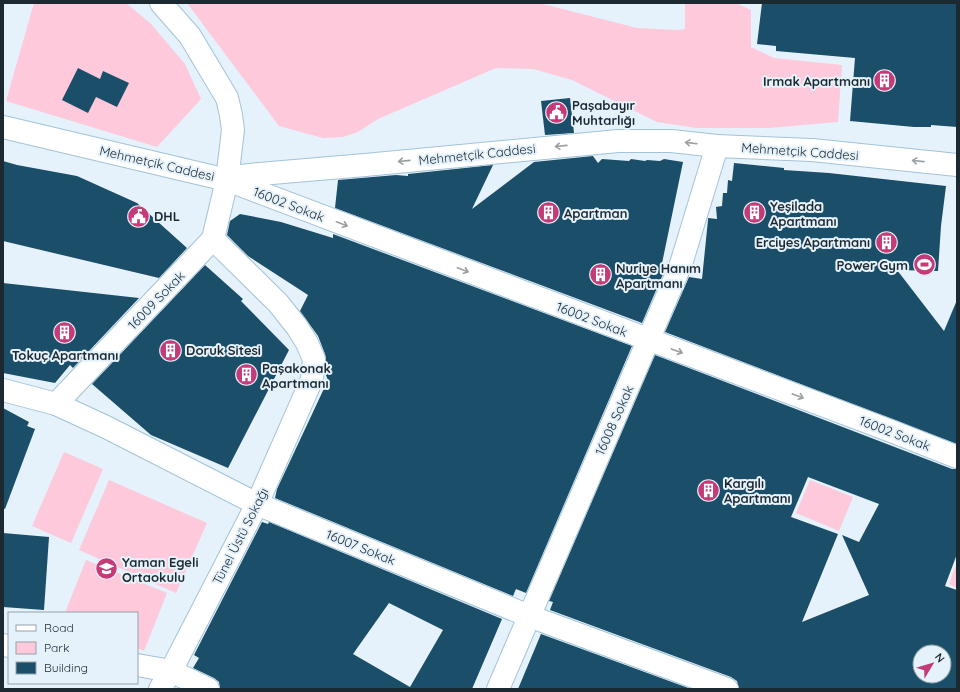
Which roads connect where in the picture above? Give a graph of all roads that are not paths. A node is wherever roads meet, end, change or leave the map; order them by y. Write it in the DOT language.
graph roads {
  1 [pos="161,3"];
  2 [pos="3,127"];
  3 [pos="718,146"];
  4 [pos="957,165"];
  5 [pos="227,180"];
  6 [pos="213,239"];
  7 [pos="649,340"];
  8 [pos="3,390"];
  9 [pos="56,404"];
  10 [pos="957,458"];
  11 [pos="257,504"];
  12 [pos="529,616"];
  13 [pos="138,666"];
  14 [pos="166,680"];
  15 [pos="208,689"];
  16 [pos="498,689"];
  17 [pos="727,689"];
  1 -- 5 [label="street"];
  2 -- 5 [label="street, Mehmetçik Caddesi"];
  4 -- 3 [label="street, Mehmetçik Caddesi, one-way"];
  3 -- 5 [label="street, Mehmetçik Caddesi, one-way"];
  3 -- 7 [label="street, 16008 Sokak"];
  5 -- 6 [label="street"];
  5 -- 7 [label="street, 16002 Sokak, one-way"];
  6 -- 9 [label="street, 16009 Sokak"];
  6 -- 11 [label="street, Tünel Üstü Sokağı"];
  7 -- 10 [label="street, 16002 Sokak, one-way"];
  7 -- 12 [label="street, 16008 Sokak"];
  8 -- 9 [label="street, 16007 Sokak"];
  9 -- 11 [label="street, 16007 Sokak"];
  11 -- 12 [label="street, 16007 Sokak"];
  11 -- 14 [label="street, Tünel Üstü Sokağı"];
  12 -- 16 [label="street, 16008 Sokak"];
  12 -- 17 [label="street, 16007 Sokak"];
  13 -- 14 [label="street"];
  14 -- 15 [label="street"];
}
